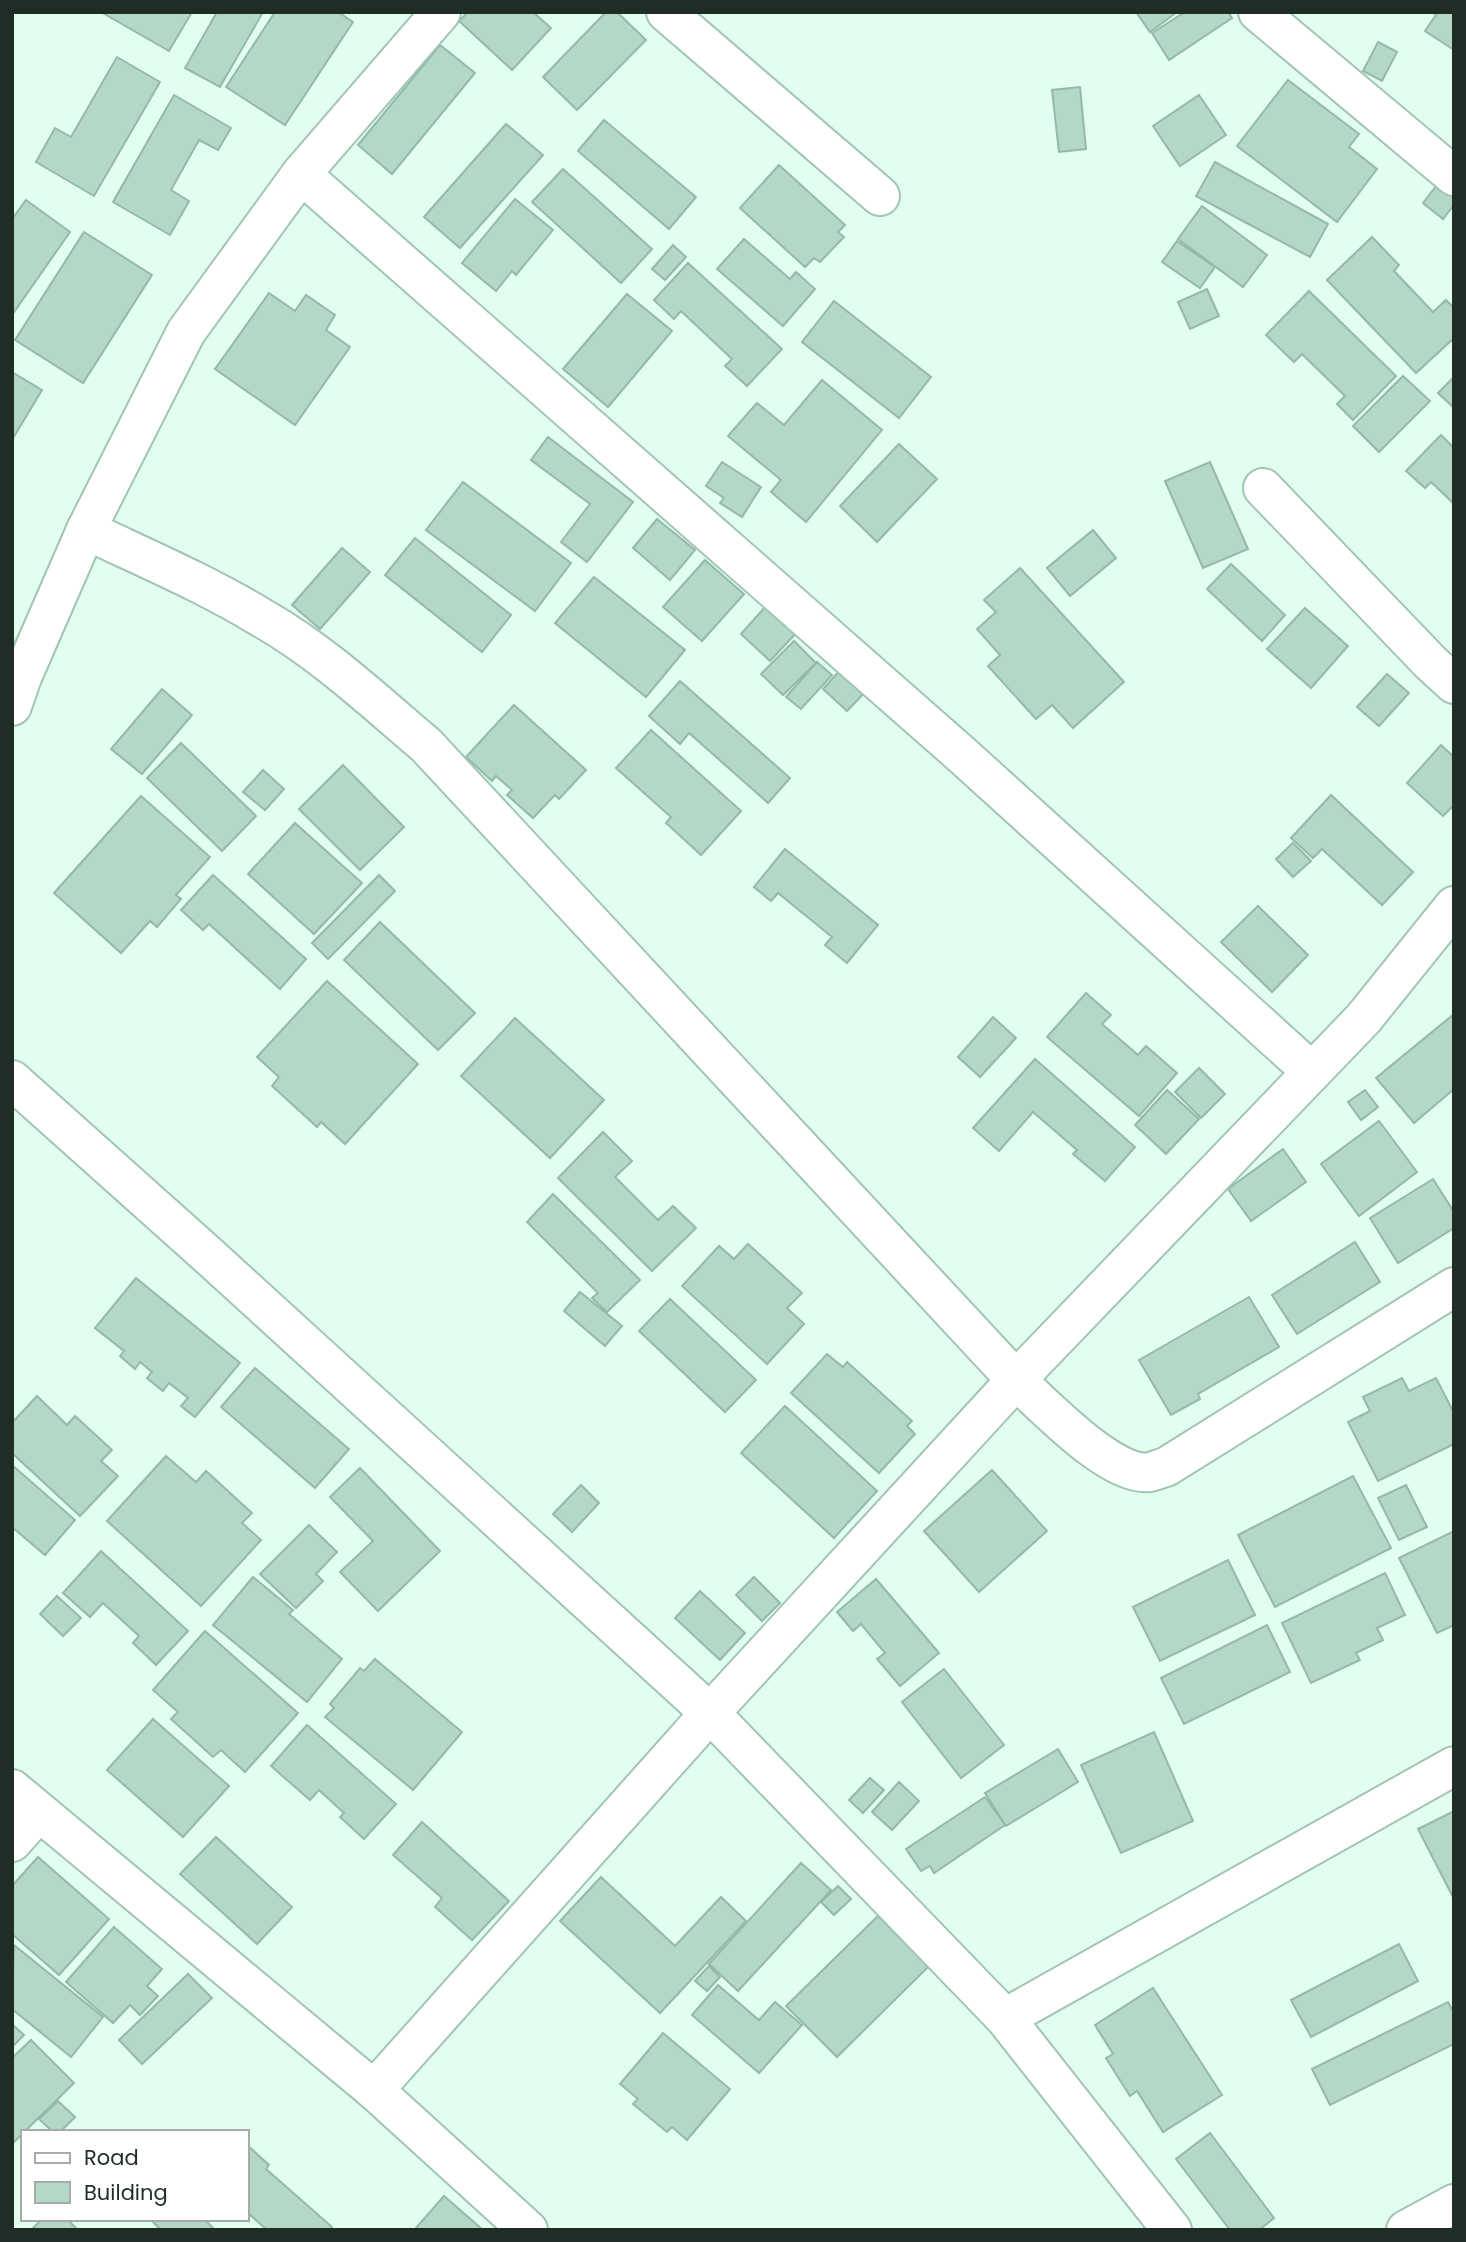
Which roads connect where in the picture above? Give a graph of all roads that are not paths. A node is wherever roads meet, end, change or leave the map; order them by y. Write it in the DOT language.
graph roads {
  1 [pos="441,12"];
  2 [pos="666,12"];
  3 [pos="1258,12"];
  4 [pos="301,174"];
  5 [pos="1454,176"];
  6 [pos="880,197"];
  7 [pos="1263,488"];
  8 [pos="86,530"];
  9 [pos="1454,684"];
  10 [pos="12,706"];
  11 [pos="1454,906"];
  12 [pos="1312,1072"];
  13 [pos="12,1080"];
  14 [pos="1454,1287"];
  15 [pos="1016,1380"];
  16 [pos="710,1713"];
  17 [pos="1454,1766"];
  18 [pos="25,1800"];
  19 [pos="12,1842"];
  20 [pos="1005,2018"];
  21 [pos="374,2090"];
  22 [pos="1454,2204"];
  23 [pos="528,2230"];
  24 [pos="1172,2230"];
  25 [pos="1406,2230"];
  1 -- 4 [label="street"];
  2 -- 6 [label="street"];
  3 -- 5 [label="street"];
  4 -- 8 [label="street"];
  4 -- 12 [label="street"];
  7 -- 9 [label="street"];
  8 -- 10 [label="street"];
  8 -- 15 [label="street"];
  11 -- 12 [label="street"];
  12 -- 15 [label="street"];
  13 -- 16 [label="street"];
  14 -- 15 [label="street"];
  15 -- 16 [label="street"];
  16 -- 20 [label="street"];
  16 -- 21 [label="street"];
  17 -- 20 [label="street"];
  18 -- 19 [label="street"];
  18 -- 21 [label="street"];
  20 -- 24 [label="street"];
  21 -- 23 [label="street"];
  22 -- 25 [label="street"];
}
